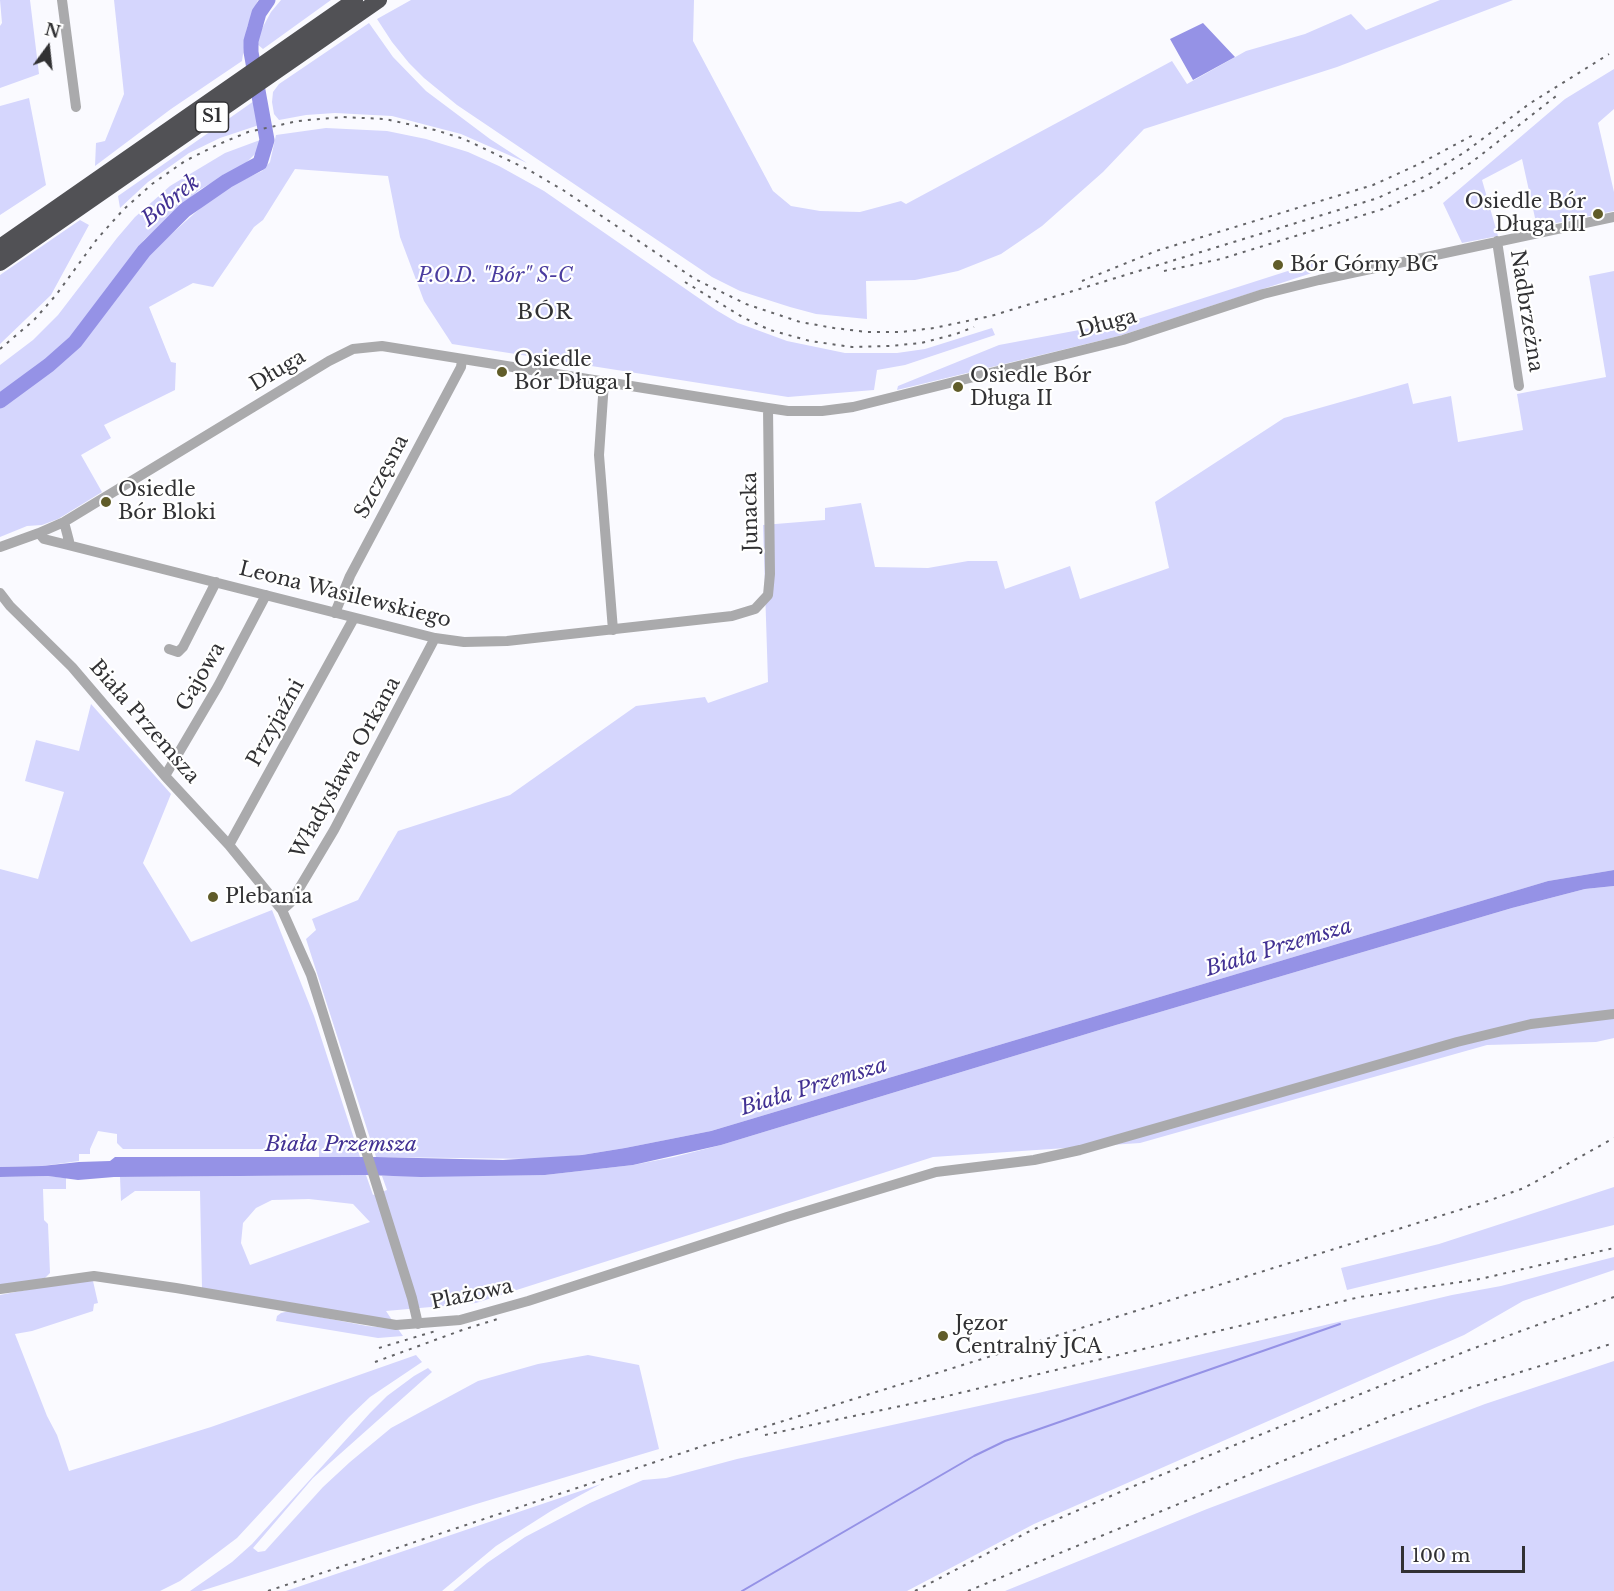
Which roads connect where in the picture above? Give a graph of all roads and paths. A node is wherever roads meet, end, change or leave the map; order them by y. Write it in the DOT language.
graph roads {
  1 [pos="62,0"];
  2 [pos="356,0"];
  3 [pos="379,0"];
  4 [pos="76,107"];
  5 [pos="1614,217"];
  6 [pos="41,227"];
  7 [pos="1497,241"];
  8 [pos="0,247"];
  9 [pos="0,262"];
  10 [pos="462,359"];
  11 [pos="604,382"];
  12 [pos="1519,386"];
  13 [pos="768,408"];
  14 [pos="64,522"];
  15 [pos="39,533"];
  16 [pos="68,545"];
  17 [pos="0,547"];
  18 [pos="216,582"];
  19 [pos="0,593"];
  20 [pos="266,595"];
  21 [pos="755,609"];
  22 [pos="335,613"];
  23 [pos="354,618"];
  24 [pos="613,630"];
  25 [pos="435,638"];
  26 [pos="170,649"];
  27 [pos="165,776"];
  28 [pos="229,845"];
  29 [pos="282,910"];
  30 [pos="1614,1014"];
  31 [pos="0,1289"];
  32 [pos="418,1324"];
  1 -- 4 [label="street"];
  2 -- 6 [label="highway, S1"];
  3 -- 6 [label="highway, S1"];
  5 -- 7 [label="street, Długa"];
  6 -- 8 [label="highway, S1"];
  6 -- 9 [label="highway, S1"];
  7 -- 12 [label="street, Nadbrzeżna"];
  7 -- 13 [label="street, Długa"];
  10 -- 11 [label="street, Długa"];
  10 -- 14 [label="street, Długa"];
  10 -- 22 [label="street, Szczęsna"];
  11 -- 13 [label="street, Długa"];
  11 -- 24 [label="street"];
  13 -- 21 [label="street, Junacka"];
  14 -- 15 [label="street, Długa"];
  14 -- 16 [label="street"];
  15 -- 16 [label="street, Leona Wasilewskiego"];
  15 -- 17 [label="street, Długa"];
  16 -- 18 [label="street, Leona Wasilewskiego"];
  18 -- 20 [label="street, Leona Wasilewskiego"];
  18 -- 26 [label="street"];
  19 -- 27 [label="street, Biała Przemsza"];
  20 -- 22 [label="street, Leona Wasilewskiego"];
  20 -- 27 [label="street, Gajowa"];
  21 -- 24 [label="street, Leona Wasilewskiego"];
  22 -- 23 [label="street, Leona Wasilewskiego"];
  23 -- 25 [label="street, Leona Wasilewskiego"];
  23 -- 28 [label="street, Przyjaźni"];
  24 -- 25 [label="street, Leona Wasilewskiego"];
  25 -- 29 [label="street, Władysława Orkana"];
  27 -- 28 [label="street, Biała Przemsza"];
  28 -- 29 [label="street, Biała Przemsza"];
  29 -- 32 [label="street, Biała Przemsza"];
  30 -- 32 [label="street, Plażowa"];
  31 -- 32 [label="street, Plażowa"];
}
